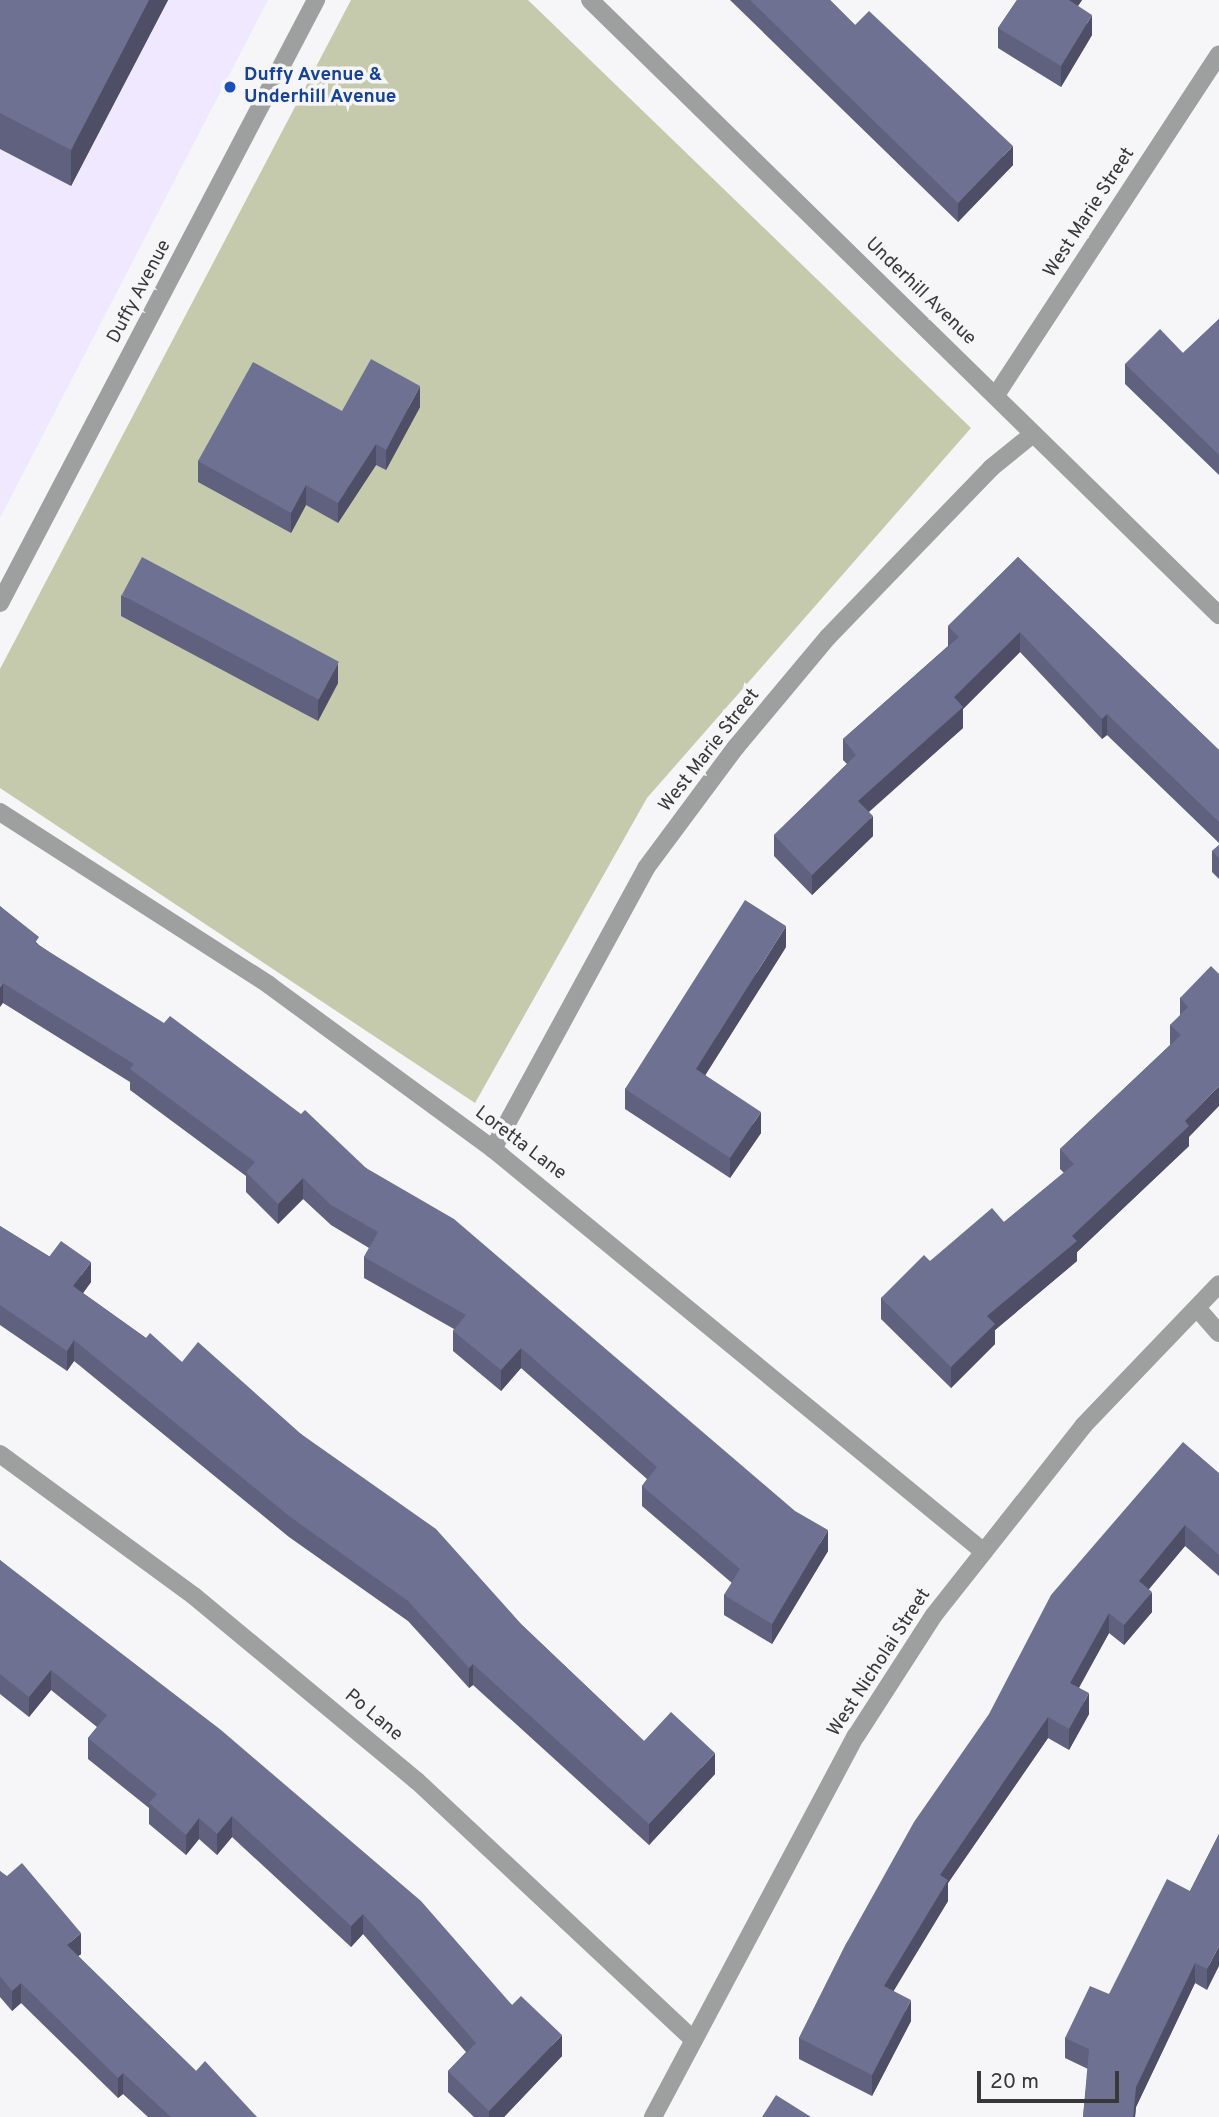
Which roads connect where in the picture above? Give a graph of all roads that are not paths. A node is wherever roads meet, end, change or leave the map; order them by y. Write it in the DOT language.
graph roads {
  1 [pos="316,0"];
  2 [pos="590,0"];
  3 [pos="1219,54"];
  4 [pos="996,395"];
  5 [pos="1032,434"];
  6 [pos="0,603"];
  7 [pos="1219,615"];
  8 [pos="0,812"];
  9 [pos="493,1149"];
  10 [pos="1219,1284"];
  11 [pos="1197,1308"];
  12 [pos="1219,1334"];
  13 [pos="0,1454"];
  14 [pos="984,1552"];
  15 [pos="694,2040"];
  16 [pos="653,2117"];
  1 -- 6 [label="street, Duffy Avenue"];
  2 -- 4 [label="street, Underhill Avenue"];
  3 -- 4 [label="street, West Marie Street"];
  4 -- 5 [label="street, Underhill Avenue"];
  5 -- 7 [label="street, Underhill Avenue"];
  5 -- 9 [label="street, West Marie Street"];
  8 -- 9 [label="street, Loretta Lane"];
  9 -- 14 [label="street, Loretta Lane"];
  10 -- 11 [label="street, West Nicholai Street"];
  11 -- 12 [label="street"];
  11 -- 14 [label="street, West Nicholai Street"];
  13 -- 15 [label="street, Po Lane"];
  14 -- 15 [label="street, West Nicholai Street"];
  15 -- 16 [label="street, West Nicholai Street"];
}
